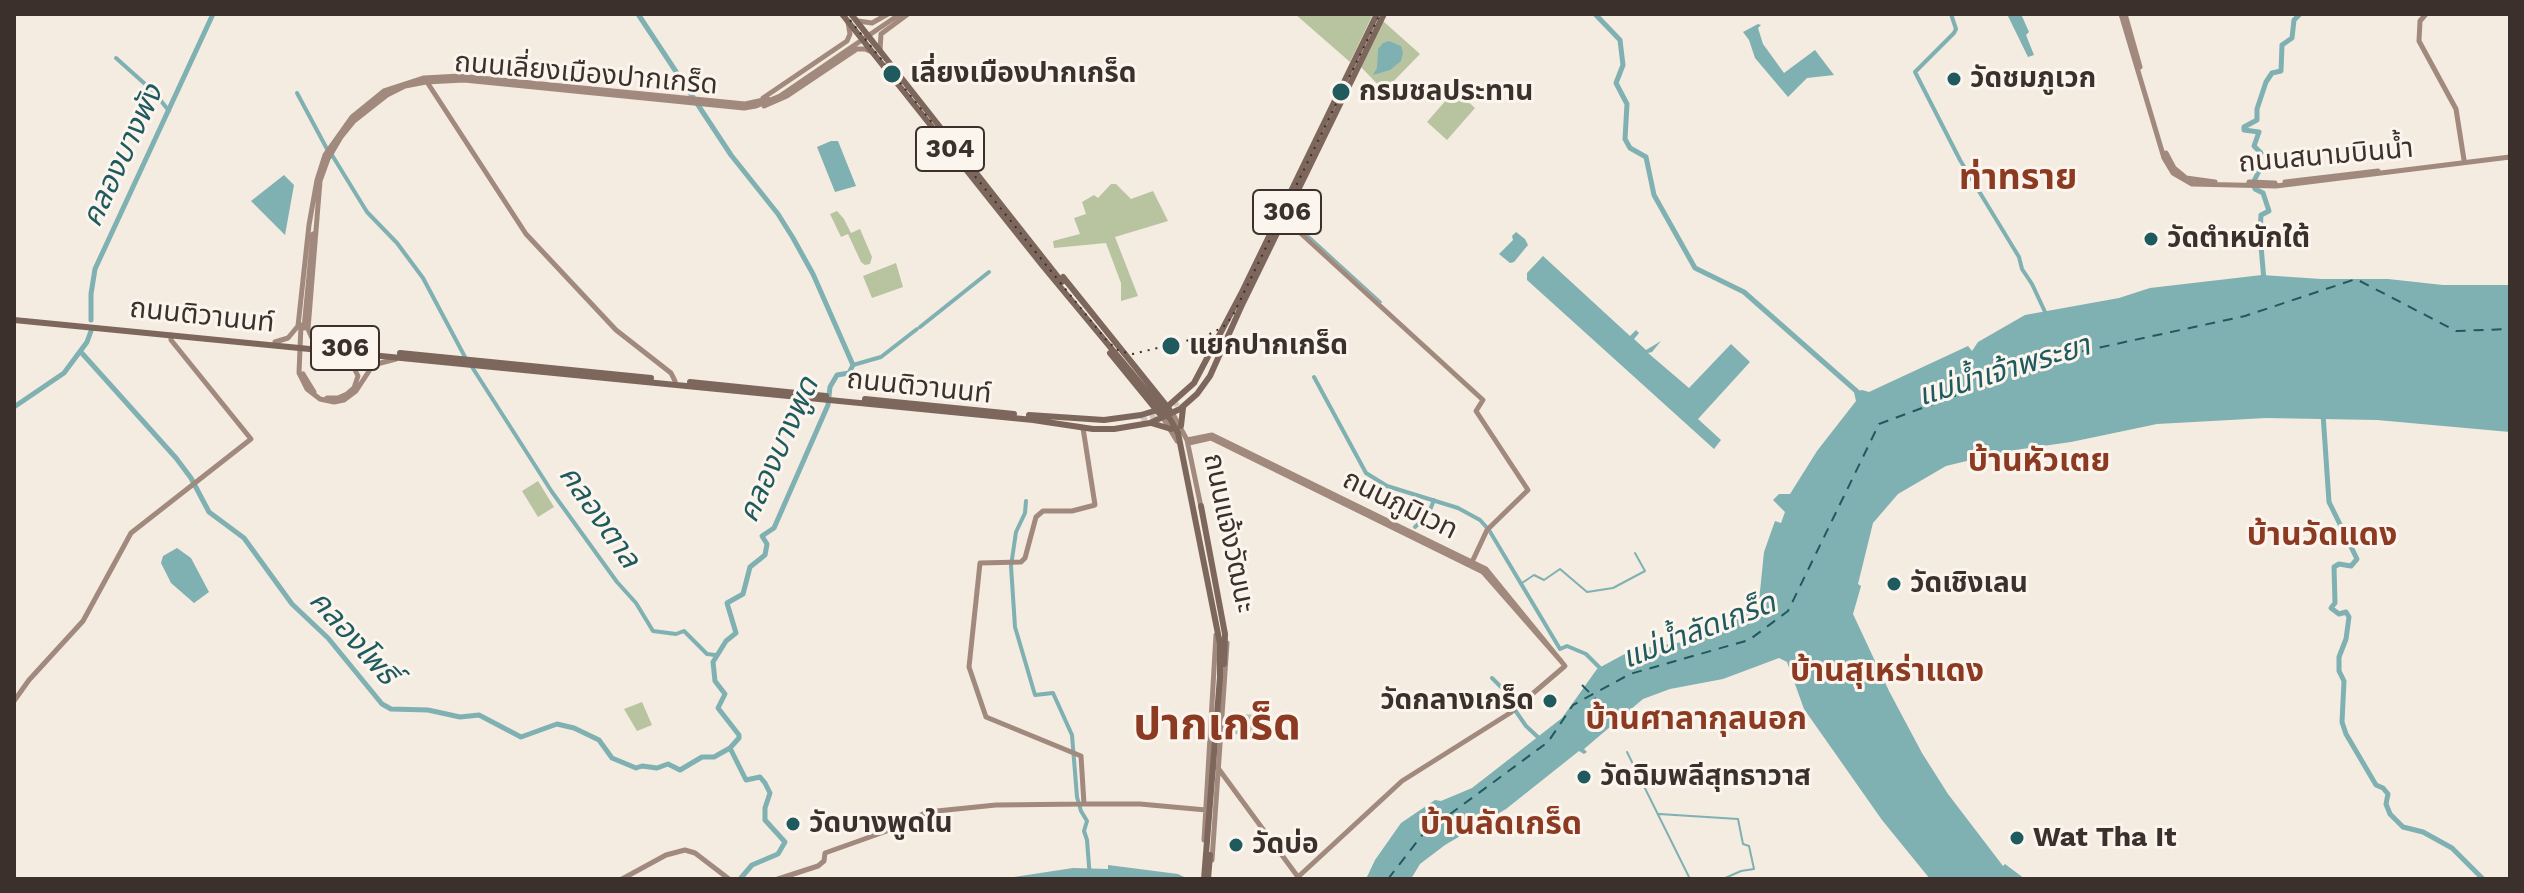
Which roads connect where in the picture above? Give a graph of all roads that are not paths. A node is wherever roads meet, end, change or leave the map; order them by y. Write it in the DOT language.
graph roads {
  1 [pos="842,14"];
  2 [pos="888,14"];
  3 [pos="898,14"];
  4 [pos="908,14"];
  5 [pos="1377,14"];
  6 [pos="1384,14"];
  7 [pos="2123,14"];
  8 [pos="2426,14"];
  9 [pos="851,18"];
  10 [pos="894,24"];
  11 [pos="836,49"];
  12 [pos="877,52"];
  13 [pos="844,58"];
  14 [pos="425,80"];
  15 [pos="757,104"];
  16 [pos="1312,154"];
  17 [pos="2510,156"];
  18 [pos="2464,160"];
  19 [pos="2252,184"];
  20 [pos="1297,185"];
  21 [pos="314,212"];
  22 [pos="1284,218"];
  23 [pos="1044,263"];
  24 [pos="1238,306"];
  25 [pos="14,318"];
  26 [pos="298,324"];
  27 [pos="308,329"];
  28 [pos="171,335"];
  29 [pos="1108,341"];
  30 [pos="275,342"];
  31 [pos="327,347"];
  32 [pos="318,350"];
  33 [pos="404,358"];
  34 [pos="1137,370"];
  35 [pos="1130,377"];
  36 [pos="675,383"];
  37 [pos="1145,396"];
  38 [pos="344,398"];
  39 [pos="1160,398"];
  40 [pos="1180,403"];
  41 [pos="1167,407"];
  42 [pos="1157,411"];
  43 [pos="1173,414"];
  44 [pos="1033,418"];
  45 [pos="1163,418"];
  46 [pos="1141,419"];
  47 [pos="1150,423"];
  48 [pos="1181,426"];
  49 [pos="1083,428"];
  50 [pos="1171,429"];
  51 [pos="1191,441"];
  52 [pos="1191,458"];
  53 [pos="1182,459"];
  54 [pos="1201,506"];
  55 [pos="1472,562"];
  56 [pos="1216,629"];
  57 [pos="1564,664"];
  58 [pos="1224,665"];
  59 [pos="14,701"];
  60 [pos="1209,767"];
  61 [pos="1218,768"];
  62 [pos="1080,804"];
  63 [pos="1208,809"];
  64 [pos="1205,835"];
  65 [pos="1213,835"];
  66 [pos="622,879"];
  67 [pos="729,879"];
  68 [pos="778,879"];
  69 [pos="1206,879"];
  1 -- 9 [label="main road, ถนนแจ้งวัฒนะ / 304"];
  2 -- 9 [label="street"];
  2 -- 10 [label="street"];
  3 -- 15 [label="street, ถนนเลี่ยงเมืองปากเกร็ด"];
  4 -- 10 [label="street"];
  5 -- 16 [label="main road, ถนนติวานนท์ / 306"];
  6 -- 16 [label="main road, ถนนติวานนท์ / 306"];
  7 -- 19 [label="street, ถนนสนามบินน้ำ"];
  8 -- 18 [label="street"];
  9 -- 11 [label="street"];
  9 -- 12 [label="main road, ถนนแจ้งวัฒนะ / 304"];
  10 -- 12 [label="street"];
  11 -- 13 [label="street"];
  11 -- 15 [label="street"];
  12 -- 13 [label="street"];
  12 -- 23 [label="main road, ถนนแจ้งวัฒนะ / 304"];
  13 -- 15 [label="street"];
  14 -- 15 [label="street, ถนนเลี่ยงเมืองปากเกร็ด"];
  14 -- 21 [label="street, ถนนเลี่ยงเมืองปากเกร็ด"];
  14 -- 36 [label="street"];
  16 -- 20 [label="main road, ถนนติวานนท์ / 306"];
  17 -- 18 [label="street, ถนนสนามบินน้ำ"];
  17 -- 19 [label="street, ถนนสนามบินน้ำ"];
  18 -- 19 [label="street, ถนนสนามบินน้ำ"];
  20 -- 22 [label="main road, ถนนติวานนท์ / 306"];
  20 -- 24 [label="main road, ถนนติวานนท์ / 306"];
  21 -- 26 [label="street, ถนนเลี่ยงเมืองปากเกร็ด"];
  21 -- 27 [label="street, ถนนเลี่ยงเมืองปากเกร็ด"];
  21 -- 38 [label="street"];
  22 -- 24 [label="main road, ถนนติวานนท์ / 306"];
  22 -- 55 [label="street"];
  23 -- 29 [label="main road, ถนนแจ้งวัฒนะ"];
  23 -- 34 [label="main road, ถนนแจ้งวัฒนะ / 304"];
  23 -- 35 [label="main road, ถนนแจ้งวัฒนะ / 304"];
  24 -- 40 [label="main road, ถนนติวานนท์ / 306"];
  25 -- 28 [label="main road, ถนนติวานนท์ / 306"];
  25 -- 30 [label="main road, ถนนติวานนท์ / 306"];
  26 -- 27 [label="street"];
  26 -- 30 [label="street"];
  27 -- 31 [label="street"];
  28 -- 32 [label="main road, ถนนติวานนท์ / 306"];
  28 -- 59 [label="street"];
  29 -- 58 [label="main road, ถนนแจ้งวัฒนะ"];
  29 -- 63 [label="main road, ถนนแจ้งวัฒนะ"];
  30 -- 31 [label="main road, ถนนติวานนท์ / 306"];
  31 -- 36 [label="main road, ถนนติวานนท์ / 306"];
  32 -- 33 [label="main road, ถนนติวานนท์ / 306"];
  32 -- 38 [label="street"];
  33 -- 36 [label="main road, ถนนติวานนท์ / 306"];
  33 -- 38 [label="street"];
  34 -- 35 [label="main road"];
  34 -- 39 [label="main road, ถนนแจ้งวัฒนะ / 304"];
  35 -- 37 [label="main road, ถนนแจ้งวัฒนะ / 304"];
  36 -- 44 [label="main road, ถนนติวานนท์ / 306"];
  37 -- 42 [label="main road, ถนนแจ้งวัฒนะ / 304"];
  37 -- 46 [label="main road"];
  39 -- 40 [label="main road"];
  39 -- 41 [label="main road, ถนนแจ้งวัฒนะ / 304"];
  40 -- 41 [label="main road, ถนนติวานนท์ / 306"];
  40 -- 43 [label="main road, ถนนติวานนท์ / 306"];
  40 -- 48 [label="main road"];
  41 -- 42 [label="main road, ถนนติวานนท์ / 306"];
  41 -- 43 [label="main road, ถนนแจ้งวัฒนะ / 304"];
  42 -- 45 [label="main road, ถนนแจ้งวัฒนะ / 304"];
  42 -- 46 [label="main road, ถนนติวานนท์ / 306"];
  43 -- 45 [label="main road, ถนนติวานนท์ / 306"];
  43 -- 48 [label="street, ถนนแจ้งวัฒนะ"];
  44 -- 46 [label="main road, 306"];
  44 -- 49 [label="main road, ถนนติวานนท์ / 306"];
  45 -- 47 [label="main road, ถนนติวานนท์ / 306"];
  45 -- 50 [label="street, ถนนแจ้งวัฒนะ"];
  47 -- 49 [label="main road, ถนนติวานนท์ / 306"];
  47 -- 50 [label="main road"];
  48 -- 51 [label="street, ถนนแจ้งวัฒนะ"];
  49 -- 62 [label="street"];
  50 -- 53 [label="street, ถนนแจ้งวัฒนะ"];
  51 -- 52 [label="street, ถนนแจ้งวัฒนะ"];
  51 -- 55 [label="street, ถนนภูมิเวท"];
  51 -- 57 [label="street, ถนนภูมิเวท"];
  52 -- 53 [label="street"];
  52 -- 54 [label="street, ถนนแจ้งวัฒนะ"];
  53 -- 56 [label="street, ถนนแจ้งวัฒนะ"];
  54 -- 58 [label="main road"];
  54 -- 61 [label="street, ถนนแจ้งวัฒนะ"];
  55 -- 57 [label="street, ถนนภูมิเวท"];
  56 -- 60 [label="street, ถนนแจ้งวัฒนะ"];
  56 -- 63 [label="main road"];
  57 -- 61 [label="street"];
  58 -- 69 [label="main road, ถนนแจ้งวัฒนะ"];
  60 -- 61 [label="street"];
  60 -- 63 [label="street, ถนนแจ้งวัฒนะ"];
  61 -- 65 [label="street, ถนนแจ้งวัฒนะ"];
  62 -- 63 [label="street"];
  62 -- 68 [label="street"];
  63 -- 64 [label="street, ถนนแจ้งวัฒนะ"];
  63 -- 69 [label="main road, ถนนแจ้งวัฒนะ"];
  64 -- 65 [label="street"];
  64 -- 65 [label="street, ถนนแจ้งวัฒนะ"];
  66 -- 67 [label="street"];
}
